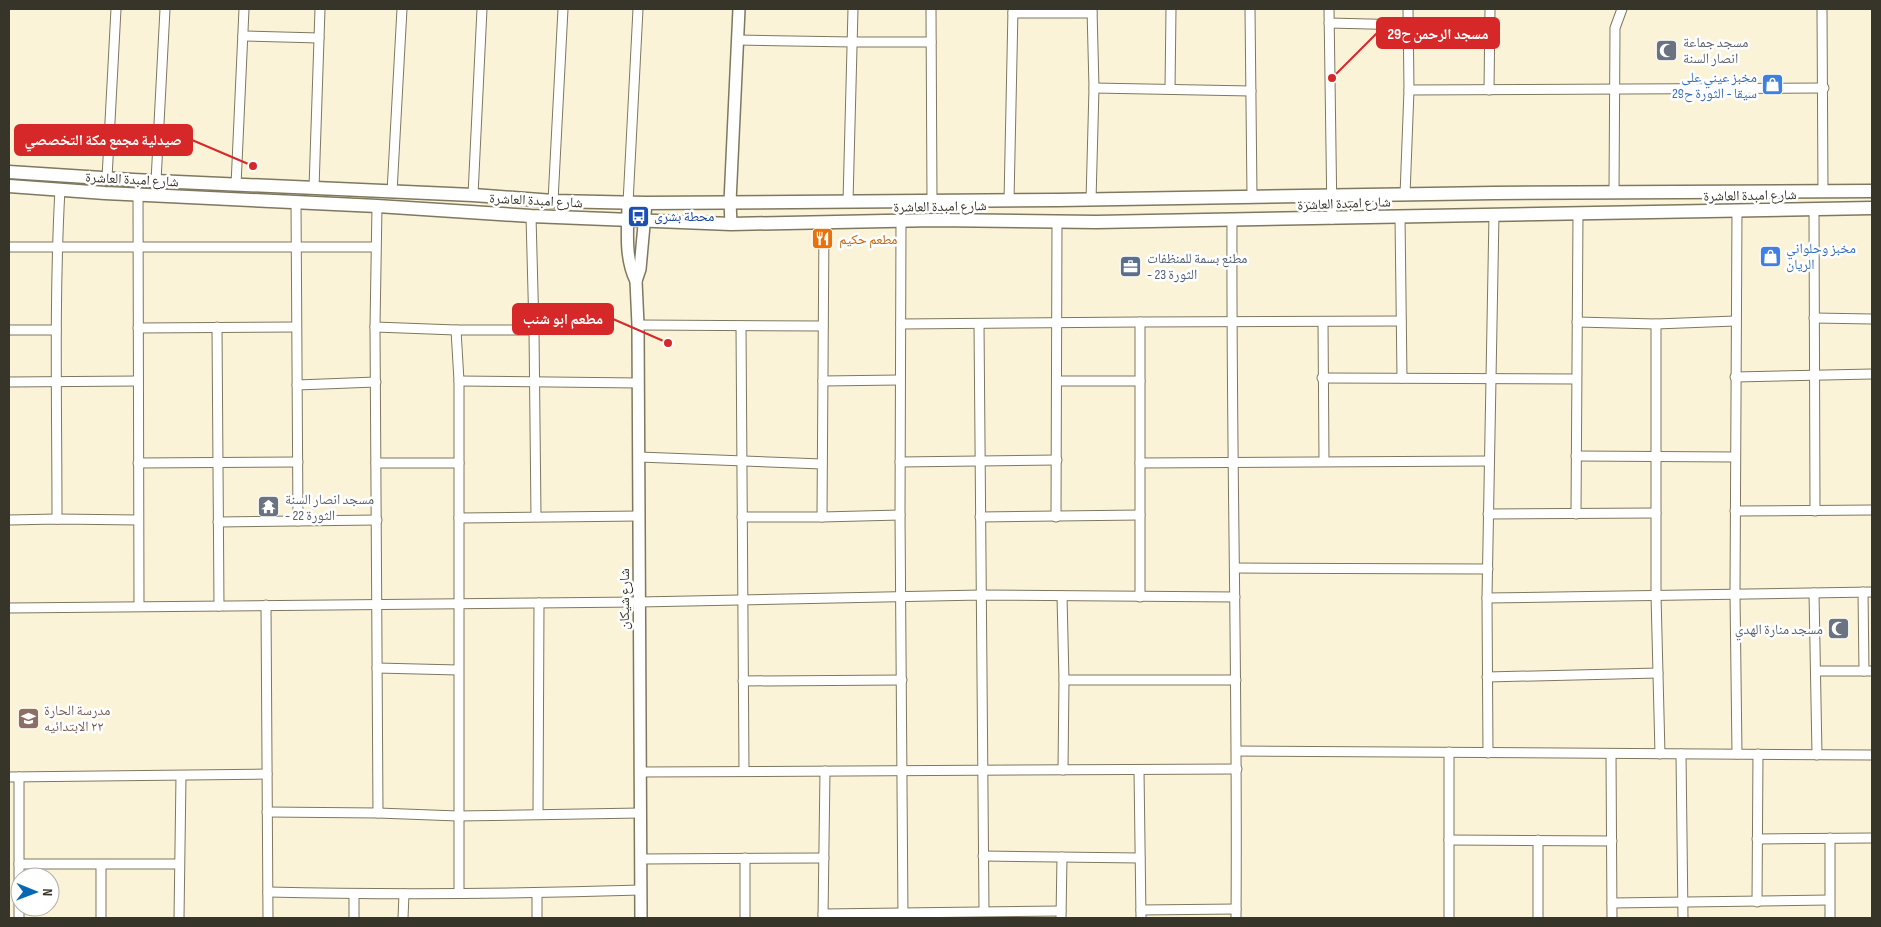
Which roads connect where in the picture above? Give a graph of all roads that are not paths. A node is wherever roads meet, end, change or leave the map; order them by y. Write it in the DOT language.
graph roads {
  1 [pos="116,9"];
  2 [pos="165,9"];
  3 [pos="244,9"];
  4 [pos="320,9"];
  5 [pos="402,9"];
  6 [pos="482,9"];
  7 [pos="563,9"];
  8 [pos="638,9"];
  9 [pos="740,9"];
  10 [pos="853,9"];
  11 [pos="931,9"];
  12 [pos="1171,9"];
  13 [pos="1250,9"];
  14 [pos="1329,9"];
  15 [pos="1408,9"];
  16 [pos="1490,9"];
  17 [pos="1622,9"];
  18 [pos="1822,9"];
  19 [pos="1013,11"];
  20 [pos="1092,11"];
  21 [pos="1329,23"];
  22 [pos="1408,25"];
  23 [pos="242,36"];
  24 [pos="318,38"];
  25 [pos="738,40"];
  26 [pos="853,42"];
  27 [pos="931,42"];
  28 [pos="1094,88"];
  29 [pos="1824,88"];
  30 [pos="1170,90"];
  31 [pos="1251,90"];
  32 [pos="1409,90"];
  33 [pos="1489,90"];
  34 [pos="1615,90"];
  35 [pos="9,172"];
  36 [pos="107,178"];
  37 [pos="156,181"];
  38 [pos="236,185"];
  39 [pos="9,186"];
  40 [pos="314,188"];
  41 [pos="60,190"];
  42 [pos="1872,191"];
  43 [pos="392,192"];
  44 [pos="1823,192"];
  45 [pos="1614,193"];
  46 [pos="138,194"];
  47 [pos="1331,195"];
  48 [pos="1405,195"];
  49 [pos="473,196"];
  50 [pos="1252,196"];
  51 [pos="1035,200"];
  52 [pos="1091,200"];
  53 [pos="553,201"];
  54 [pos="848,201"];
  55 [pos="932,201"];
  56 [pos="1009,201"];
  57 [pos="296,202"];
  58 [pos="730,202"];
  59 [pos="628,203"];
  60 [pos="646,203"];
  61 [pos="376,206"];
  62 [pos="1872,208"];
  63 [pos="1814,209"];
  64 [pos="1737,210"];
  65 [pos="1494,214"];
  66 [pos="1578,214"];
  67 [pos="531,216"];
  68 [pos="1400,216"];
  69 [pos="1232,219"];
  70 [pos="1332,219"];
  71 [pos="628,220"];
  72 [pos="645,220"];
  73 [pos="900,221"];
  74 [pos="1035,221"];
  75 [pos="1057,222"];
  76 [pos="824,223"];
  77 [pos="731,224"];
  78 [pos="9,247"];
  79 [pos="138,247"];
  80 [pos="376,247"];
  81 [pos="57,248"];
  82 [pos="296,248"];
  83 [pos="636,280"];
  84 [pos="1814,318"];
  85 [pos="1872,319"];
  86 [pos="1232,321"];
  87 [pos="1401,321"];
  88 [pos="1735,321"];
  89 [pos="1057,322"];
  90 [pos="1140,322"];
  91 [pos="1322,322"];
  92 [pos="1577,322"];
  93 [pos="901,324"];
  94 [pos="979,324"];
  95 [pos="1656,324"];
  96 [pos="638,325"];
  97 [pos="741,326"];
  98 [pos="823,326"];
  99 [pos="217,327"];
  100 [pos="296,327"];
  101 [pos="375,327"];
  102 [pos="138,328"];
  103 [pos="9,330"];
  104 [pos="56,330"];
  105 [pos="456,330"];
  106 [pos="534,330"];
  107 [pos="1872,374"];
  108 [pos="1815,375"];
  109 [pos="1736,377"];
  110 [pos="1322,378"];
  111 [pos="1402,378"];
  112 [pos="1576,379"];
  113 [pos="899,380"];
  114 [pos="1491,380"];
  115 [pos="57,381"];
  116 [pos="459,381"];
  117 [pos="823,381"];
  118 [pos="1057,381"];
  119 [pos="1140,381"];
  120 [pos="9,382"];
  121 [pos="138,382"];
  122 [pos="376,382"];
  123 [pos="535,382"];
  124 [pos="638,383"];
  125 [pos="297,385"];
  126 [pos="1576,456"];
  127 [pos="638,457"];
  128 [pos="1656,457"];
  129 [pos="1735,457"];
  130 [pos="1057,460"];
  131 [pos="1489,460"];
  132 [pos="979,461"];
  133 [pos="1324,461"];
  134 [pos="218,462"];
  135 [pos="298,462"];
  136 [pos="740,462"];
  137 [pos="900,462"];
  138 [pos="1234,462"];
  139 [pos="138,463"];
  140 [pos="376,463"];
  141 [pos="459,463"];
  142 [pos="1140,463"];
  143 [pos="822,464"];
  144 [pos="1872,510"];
  145 [pos="1735,511"];
  146 [pos="1815,511"];
  147 [pos="1656,513"];
  148 [pos="1488,514"];
  149 [pos="1576,514"];
  150 [pos="900,515"];
  151 [pos="1140,515"];
  152 [pos="536,516"];
  153 [pos="639,516"];
  154 [pos="742,517"];
  155 [pos="822,517"];
  156 [pos="980,517"];
  157 [pos="1056,517"];
  158 [pos="459,518"];
  159 [pos="57,519"];
  160 [pos="9,520"];
  161 [pos="138,520"];
  162 [pos="377,520"];
  163 [pos="298,521"];
  164 [pos="218,522"];
  165 [pos="1235,568"];
  166 [pos="1488,570"];
  167 [pos="1867,592"];
  168 [pos="1814,593"];
  169 [pos="981,594"];
  170 [pos="1735,594"];
  171 [pos="1656,595"];
  172 [pos="1062,596"];
  173 [pos="901,597"];
  174 [pos="1140,597"];
  175 [pos="1236,598"];
  176 [pos="1487,598"];
  177 [pos="742,599"];
  178 [pos="639,602"];
  179 [pos="539,603"];
  180 [pos="377,604"];
  181 [pos="458,604"];
  182 [pos="266,605"];
  183 [pos="139,606"];
  184 [pos="219,606"];
  185 [pos="9,608"];
  186 [pos="378,668"];
  187 [pos="458,670"];
  188 [pos="1817,671"];
  189 [pos="1868,671"];
  190 [pos="1658,673"];
  191 [pos="1488,677"];
  192 [pos="902,680"];
  193 [pos="1064,680"];
  194 [pos="1236,680"];
  195 [pos="743,681"];
  196 [pos="1237,751"];
  197 [pos="1449,752"];
  198 [pos="1488,753"];
  199 [pos="1611,754"];
  200 [pos="1660,754"];
  201 [pos="1681,754"];
  202 [pos="1737,754"];
  203 [pos="1758,754"];
  204 [pos="1817,755"];
  205 [pos="1872,755"];
  206 [pos="1236,769"];
  207 [pos="1063,770"];
  208 [pos="1139,770"];
  209 [pos="744,771"];
  210 [pos="825,771"];
  211 [pos="902,771"];
  212 [pos="982,771"];
  213 [pos="640,772"];
  214 [pos="267,774"];
  215 [pos="180,776"];
  216 [pos="9,777"];
  217 [pos="19,777"];
  218 [pos="267,812"];
  219 [pos="378,813"];
  220 [pos="640,813"];
  221 [pos="538,814"];
  222 [pos="458,816"];
  223 [pos="1830,838"];
  224 [pos="1872,838"];
  225 [pos="1757,839"];
  226 [pos="1449,840"];
  227 [pos="1538,840"];
  228 [pos="1612,841"];
  229 [pos="983,856"];
  230 [pos="1062,857"];
  231 [pos="745,858"];
  232 [pos="824,858"];
  233 [pos="1140,858"];
  234 [pos="641,859"];
  235 [pos="19,864"];
  236 [pos="179,864"];
  237 [pos="101,865"];
  238 [pos="641,890"];
  239 [pos="268,892"];
  240 [pos="458,893"];
  241 [pos="354,894"];
  242 [pos="404,894"];
  243 [pos="537,894"];
  244 [pos="1829,900"];
  245 [pos="1683,902"];
  246 [pos="1757,902"];
  247 [pos="1612,903"];
  248 [pos="984,910"];
  249 [pos="1061,914"];
  250 [pos="1141,914"];
  251 [pos="1236,914"];
  252 [pos="903,915"];
  253 [pos="823,916"];
  254 [pos="9,918"];
  255 [pos="19,918"];
  256 [pos="101,918"];
  257 [pos="179,918"];
  258 [pos="268,918"];
  259 [pos="354,918"];
  260 [pos="404,918"];
  261 [pos="537,918"];
  262 [pos="641,918"];
  263 [pos="745,918"];
  264 [pos="1448,918"];
  265 [pos="1538,918"];
  266 [pos="1612,918"];
  267 [pos="1683,918"];
  268 [pos="1830,918"];
  1 -- 36 [label="street"];
  2 -- 37 [label="street"];
  3 -- 23 [label="street"];
  4 -- 24 [label="street"];
  5 -- 43 [label="street"];
  6 -- 49 [label="street"];
  7 -- 53 [label="street"];
  8 -- 59 [label="street"];
  9 -- 25 [label="street"];
  10 -- 26 [label="street"];
  11 -- 27 [label="street"];
  12 -- 30 [label="street"];
  13 -- 31 [label="street"];
  14 -- 21 [label="street"];
  15 -- 22 [label="street"];
  16 -- 33 [label="street"];
  17 -- 34 [label="street"];
  18 -- 29 [label="street"];
  19 -- 20 [label="street"];
  19 -- 56 [label="street"];
  20 -- 28 [label="street"];
  21 -- 22 [label="street"];
  21 -- 47 [label="street"];
  22 -- 32 [label="street"];
  23 -- 24 [label="street"];
  23 -- 38 [label="street"];
  24 -- 40 [label="street"];
  25 -- 26 [label="street"];
  25 -- 58 [label="street"];
  26 -- 27 [label="street"];
  26 -- 54 [label="street"];
  27 -- 55 [label="street"];
  28 -- 30 [label="street"];
  28 -- 52 [label="street"];
  29 -- 34 [label="street"];
  29 -- 44 [label="street"];
  30 -- 31 [label="street"];
  31 -- 50 [label="street"];
  32 -- 33 [label="street"];
  32 -- 48 [label="street"];
  33 -- 34 [label="street"];
  34 -- 45 [label="street"];
  35 -- 36 [label="main road, شارع امبدة العاشرة"];
  36 -- 37 [label="main road, شارع امبدة العاشرة"];
  37 -- 38 [label="main road, شارع امبدة العاشرة"];
  38 -- 40 [label="main road, شارع امبدة العاشرة"];
  39 -- 41 [label="main road, شارع امبدة العاشرة"];
  40 -- 43 [label="main road, شارع امبدة العاشرة"];
  41 -- 46 [label="main road, شارع امبدة العاشرة"];
  41 -- 81 [label="street"];
  42 -- 44 [label="main road, شارع امبدة العاشرة"];
  43 -- 49 [label="main road, شارع امبدة العاشرة"];
  44 -- 45 [label="main road, شارع امبدة العاشرة"];
  45 -- 48 [label="main road, شارع امبدة العاشرة"];
  46 -- 57 [label="main road, شارع امبدة العاشرة"];
  46 -- 79 [label="street"];
  47 -- 48 [label="main road, شارع امبدة العاشرة"];
  47 -- 50 [label="main road, شارع امبدة العاشرة"];
  47 -- 70 [label="street"];
  49 -- 53 [label="main road, شارع امبدة العاشرة"];
  50 -- 52 [label="main road, شارع امبدة العاشرة"];
  51 -- 52 [label="main road, شارع امبدة العاشرة"];
  51 -- 56 [label="main road, شارع امبدة العاشرة"];
  51 -- 74 [label="main road"];
  53 -- 59 [label="main road, شارع امبدة العاشرة"];
  54 -- 55 [label="main road, شارع امبدة العاشرة"];
  54 -- 58 [label="main road, شارع امبدة العاشرة"];
  55 -- 56 [label="main road, شارع امبدة العاشرة"];
  57 -- 61 [label="main road, شارع امبدة العاشرة"];
  57 -- 82 [label="street"];
  58 -- 60 [label="main road, شارع امبدة العاشرة"];
  58 -- 77 [label="street"];
  59 -- 60 [label="main road, شارع امبدة العاشرة"];
  59 -- 71 [label="street, شارع شيكان"];
  60 -- 72 [label="street, شارع شيكان"];
  61 -- 67 [label="main road, شارع امبدة العاشرة"];
  61 -- 80 [label="street"];
  62 -- 63 [label="main road, شارع امبدة العاشرة"];
  63 -- 64 [label="main road, شارع امبدة العاشرة"];
  63 -- 84 [label="street"];
  64 -- 66 [label="main road, شارع امبدة العاشرة"];
  64 -- 88 [label="street"];
  65 -- 66 [label="main road, شارع امبدة العاشرة"];
  65 -- 68 [label="main road, شارع امبدة العاشرة"];
  65 -- 114 [label="street"];
  66 -- 92 [label="street"];
  67 -- 71 [label="main road, شارع امبدة العاشرة"];
  67 -- 106 [label="street"];
  68 -- 70 [label="main road, شارع امبدة العاشرة"];
  68 -- 87 [label="street"];
  69 -- 70 [label="main road, شارع امبدة العاشرة"];
  69 -- 75 [label="main road, شارع امبدة العاشرة"];
  69 -- 86 [label="street"];
  71 -- 72 [label="main road, شارع امبدة العاشرة"];
  71 -- 83 [label="street, شارع شيكان"];
  72 -- 77 [label="main road, شارع امبدة العاشرة"];
  72 -- 83 [label="street, شارع شيكان"];
  73 -- 74 [label="main road, شارع امبدة العاشرة"];
  73 -- 76 [label="main road, شارع امبدة العاشرة"];
  73 -- 93 [label="street"];
  74 -- 75 [label="main road, شارع امبدة العاشرة"];
  75 -- 89 [label="street"];
  76 -- 77 [label="main road, شارع امبدة العاشرة"];
  76 -- 98 [label="street"];
  78 -- 81 [label="street"];
  79 -- 81 [label="street"];
  79 -- 82 [label="street"];
  79 -- 102 [label="street"];
  80 -- 82 [label="street"];
  80 -- 101 [label="street"];
  81 -- 104 [label="street"];
  82 -- 100 [label="street"];
  83 -- 96 [label="street, شارع شيكان"];
  84 -- 85 [label="street"];
  84 -- 108 [label="street"];
  86 -- 90 [label="street"];
  86 -- 91 [label="street"];
  86 -- 138 [label="street"];
  87 -- 91 [label="street"];
  87 -- 111 [label="street"];
  88 -- 95 [label="street"];
  88 -- 109 [label="street"];
  89 -- 90 [label="street"];
  89 -- 94 [label="street"];
  89 -- 118 [label="street"];
  90 -- 119 [label="street"];
  91 -- 110 [label="street"];
  92 -- 95 [label="street"];
  92 -- 112 [label="street"];
  93 -- 94 [label="street"];
  93 -- 113 [label="street"];
  94 -- 132 [label="street"];
  95 -- 128 [label="street"];
  96 -- 97 [label="street"];
  96 -- 124 [label="street, شارع شيكان"];
  97 -- 98 [label="street"];
  97 -- 136 [label="street"];
  98 -- 117 [label="street"];
  99 -- 100 [label="street"];
  99 -- 102 [label="street"];
  99 -- 134 [label="street"];
  100 -- 125 [label="street"];
  101 -- 105 [label="street"];
  101 -- 122 [label="street"];
  102 -- 121 [label="street"];
  103 -- 104 [label="street"];
  104 -- 115 [label="street"];
  105 -- 106 [label="street"];
  105 -- 116 [label="street"];
  106 -- 123 [label="street"];
  107 -- 108 [label="street"];
  108 -- 109 [label="street"];
  108 -- 146 [label="street"];
  109 -- 129 [label="street"];
  110 -- 111 [label="street"];
  110 -- 133 [label="street"];
  111 -- 114 [label="street"];
  112 -- 114 [label="street"];
  112 -- 126 [label="street"];
  113 -- 117 [label="street"];
  113 -- 137 [label="street"];
  114 -- 131 [label="street"];
  115 -- 120 [label="street"];
  115 -- 121 [label="street"];
  115 -- 159 [label="street"];
  116 -- 123 [label="street"];
  116 -- 141 [label="street"];
  117 -- 143 [label="street"];
  118 -- 119 [label="street"];
  118 -- 130 [label="street"];
  119 -- 142 [label="street"];
  121 -- 139 [label="street"];
  122 -- 125 [label="street"];
  122 -- 140 [label="street"];
  123 -- 124 [label="street"];
  123 -- 152 [label="street"];
  124 -- 127 [label="street, شارع شيكان"];
  125 -- 135 [label="street"];
  126 -- 128 [label="street"];
  126 -- 149 [label="street"];
  127 -- 136 [label="street"];
  127 -- 153 [label="street, شارع شيكان"];
  128 -- 129 [label="street"];
  128 -- 147 [label="street"];
  129 -- 145 [label="street"];
  130 -- 132 [label="street"];
  130 -- 157 [label="street"];
  131 -- 133 [label="street"];
  131 -- 148 [label="street"];
  132 -- 137 [label="street"];
  132 -- 156 [label="street"];
  133 -- 138 [label="street"];
  134 -- 135 [label="street"];
  134 -- 139 [label="street"];
  134 -- 164 [label="street"];
  135 -- 163 [label="street"];
  136 -- 143 [label="street"];
  136 -- 154 [label="street"];
  137 -- 150 [label="street"];
  138 -- 142 [label="street"];
  138 -- 165 [label="street"];
  139 -- 161 [label="street"];
  140 -- 141 [label="street"];
  140 -- 162 [label="street"];
  141 -- 158 [label="street"];
  142 -- 151 [label="street"];
  143 -- 155 [label="street"];
  144 -- 146 [label="street"];
  145 -- 146 [label="street"];
  145 -- 170 [label="street"];
  147 -- 149 [label="street"];
  147 -- 171 [label="street"];
  148 -- 149 [label="street"];
  148 -- 166 [label="street"];
  150 -- 155 [label="street"];
  150 -- 173 [label="street"];
  151 -- 157 [label="street"];
  151 -- 174 [label="street"];
  152 -- 153 [label="street"];
  152 -- 158 [label="street"];
  153 -- 178 [label="street, شارع شيكان"];
  154 -- 155 [label="street"];
  154 -- 177 [label="street"];
  156 -- 157 [label="street"];
  156 -- 169 [label="street"];
  158 -- 181 [label="street"];
  159 -- 160 [label="street"];
  159 -- 161 [label="street"];
  161 -- 183 [label="street"];
  162 -- 163 [label="street"];
  162 -- 180 [label="street"];
  163 -- 164 [label="street"];
  164 -- 184 [label="street"];
  165 -- 166 [label="street"];
  165 -- 175 [label="street"];
  166 -- 176 [label="street"];
  167 -- 168 [label="street"];
  167 -- 189 [label="street"];
  168 -- 170 [label="street"];
  168 -- 188 [label="street"];
  169 -- 172 [label="street"];
  169 -- 173 [label="street"];
  169 -- 212 [label="street"];
  170 -- 171 [label="street"];
  170 -- 202 [label="street"];
  171 -- 176 [label="street"];
  171 -- 190 [label="street"];
  172 -- 174 [label="street"];
  172 -- 193 [label="street"];
  173 -- 177 [label="street"];
  173 -- 192 [label="street"];
  174 -- 175 [label="street"];
  175 -- 194 [label="street"];
  176 -- 191 [label="street"];
  177 -- 178 [label="street"];
  177 -- 195 [label="street"];
  178 -- 179 [label="street"];
  178 -- 213 [label="street, شارع شيكان"];
  179 -- 181 [label="street"];
  179 -- 221 [label="street"];
  180 -- 181 [label="street"];
  180 -- 182 [label="street"];
  180 -- 186 [label="street"];
  181 -- 187 [label="street"];
  182 -- 184 [label="street"];
  182 -- 214 [label="street"];
  183 -- 184 [label="street"];
  183 -- 185 [label="street"];
  186 -- 187 [label="street"];
  186 -- 219 [label="street"];
  187 -- 222 [label="street"];
  188 -- 189 [label="street"];
  188 -- 204 [label="street"];
  190 -- 191 [label="street"];
  190 -- 200 [label="street"];
  191 -- 198 [label="street"];
  192 -- 195 [label="street"];
  192 -- 211 [label="street"];
  193 -- 194 [label="street"];
  193 -- 207 [label="street"];
  194 -- 196 [label="street"];
  195 -- 209 [label="street"];
  196 -- 197 [label="street"];
  196 -- 206 [label="street"];
  197 -- 198 [label="street"];
  197 -- 226 [label="street"];
  198 -- 199 [label="street"];
  199 -- 200 [label="street"];
  199 -- 228 [label="street"];
  200 -- 201 [label="street"];
  201 -- 202 [label="street"];
  201 -- 245 [label="street"];
  202 -- 203 [label="street"];
  203 -- 204 [label="street"];
  203 -- 225 [label="street"];
  204 -- 205 [label="street"];
  206 -- 208 [label="street"];
  206 -- 251 [label="street"];
  207 -- 208 [label="street"];
  207 -- 212 [label="street"];
  208 -- 233 [label="street"];
  209 -- 210 [label="street"];
  209 -- 213 [label="street"];
  210 -- 211 [label="street"];
  210 -- 232 [label="street"];
  211 -- 212 [label="street"];
  211 -- 252 [label="street"];
  212 -- 229 [label="street"];
  213 -- 220 [label="street, شارع شيكان"];
  214 -- 215 [label="street"];
  214 -- 218 [label="street"];
  215 -- 217 [label="street"];
  215 -- 236 [label="street"];
  216 -- 217 [label="street"];
  217 -- 235 [label="street"];
  218 -- 219 [label="street"];
  218 -- 239 [label="street"];
  219 -- 222 [label="street"];
  220 -- 221 [label="street"];
  220 -- 234 [label="street, شارع شيكان"];
  221 -- 222 [label="street"];
  222 -- 240 [label="street"];
  223 -- 224 [label="street"];
  223 -- 225 [label="street"];
  223 -- 244 [label="street"];
  225 -- 246 [label="street"];
  226 -- 227 [label="street"];
  226 -- 264 [label="street"];
  227 -- 228 [label="street"];
  227 -- 265 [label="street"];
  228 -- 247 [label="street"];
  229 -- 230 [label="street"];
  229 -- 248 [label="street"];
  230 -- 233 [label="street"];
  230 -- 249 [label="street"];
  231 -- 232 [label="street"];
  231 -- 234 [label="street"];
  231 -- 263 [label="street"];
  232 -- 253 [label="street"];
  233 -- 250 [label="street"];
  234 -- 238 [label="street, شارع شيكان"];
  235 -- 237 [label="street"];
  235 -- 255 [label="street"];
  236 -- 237 [label="street"];
  236 -- 257 [label="street"];
  237 -- 256 [label="street"];
  238 -- 243 [label="street"];
  238 -- 262 [label="street, شارع شيكان"];
  239 -- 241 [label="street"];
  239 -- 258 [label="street"];
  240 -- 242 [label="street"];
  240 -- 243 [label="street"];
  241 -- 242 [label="street"];
  241 -- 259 [label="street"];
  242 -- 260 [label="street"];
  243 -- 261 [label="street"];
  244 -- 246 [label="street"];
  244 -- 268 [label="street"];
  245 -- 246 [label="street"];
  245 -- 247 [label="street"];
  245 -- 267 [label="street"];
  247 -- 266 [label="street"];
  248 -- 249 [label="street"];
  248 -- 252 [label="street"];
  250 -- 251 [label="street"];
  252 -- 253 [label="street"];
  254 -- 255 [label="street"];
}
